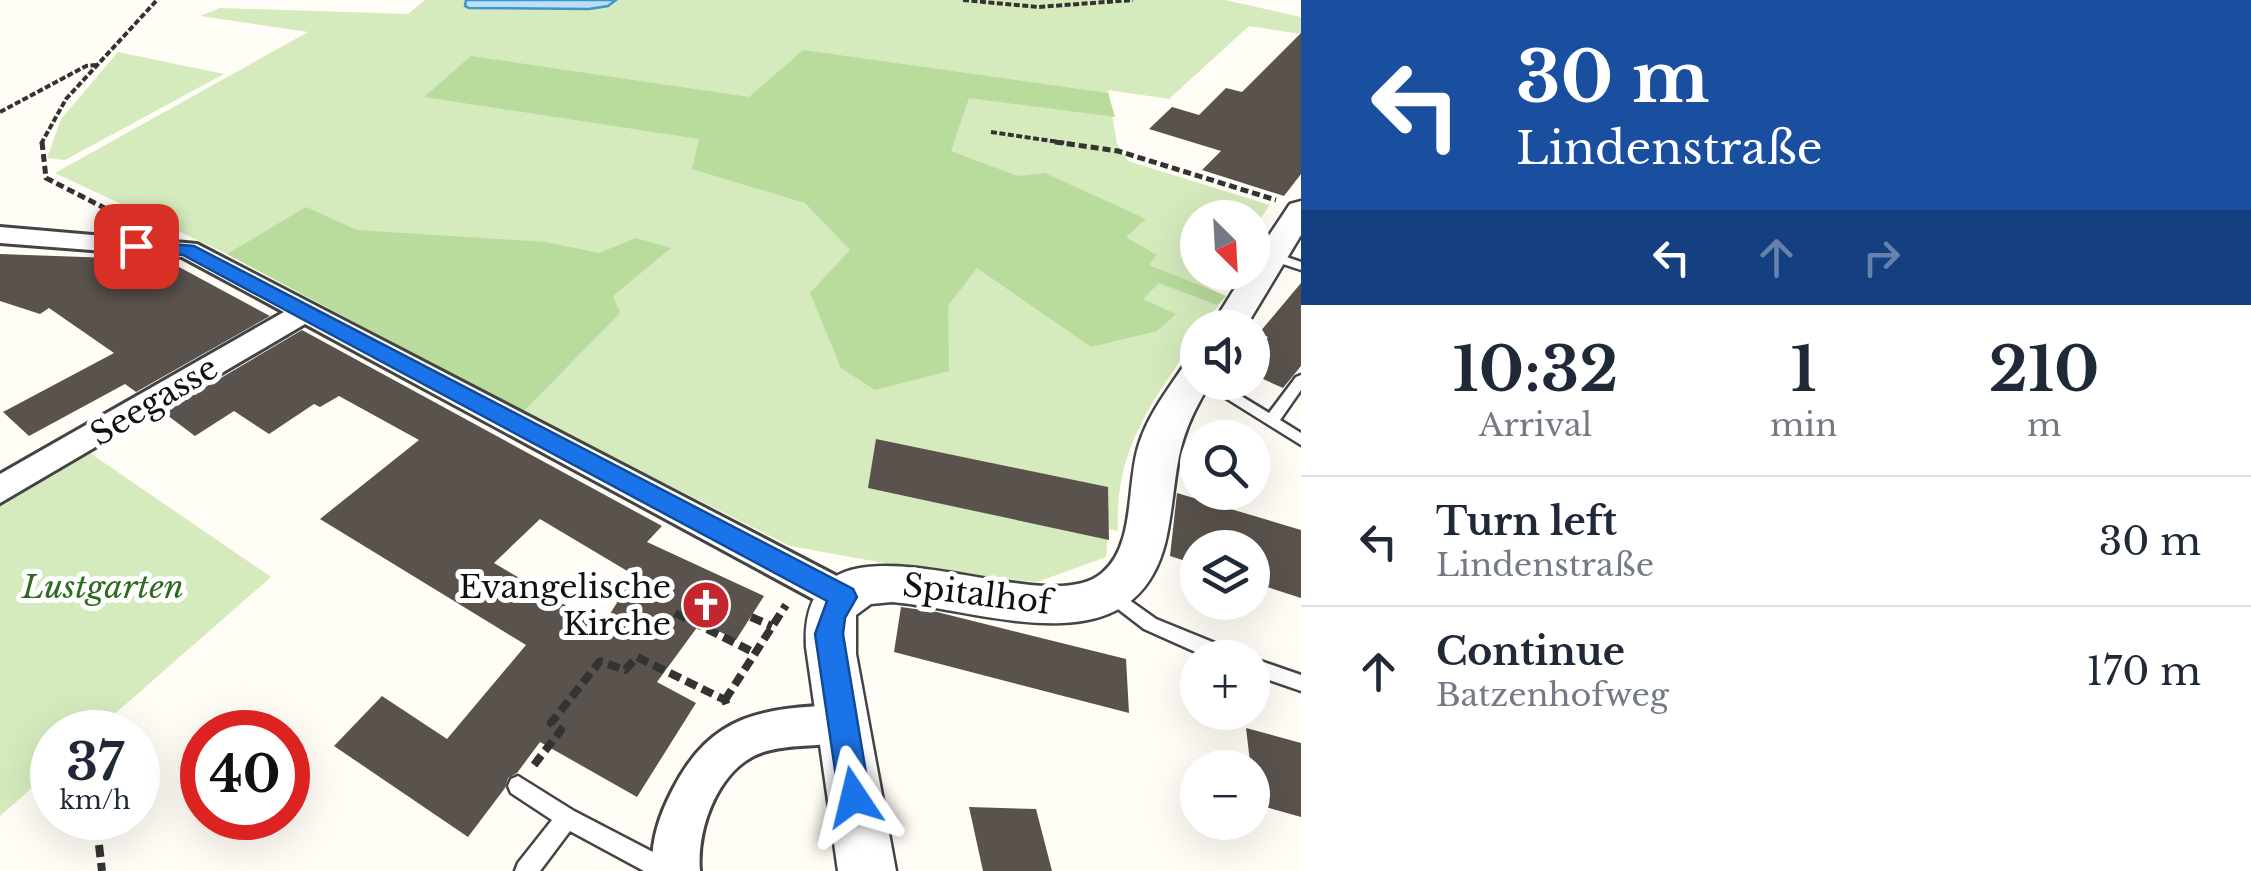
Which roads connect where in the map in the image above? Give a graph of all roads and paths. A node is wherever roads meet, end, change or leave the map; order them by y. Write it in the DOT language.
graph roads {
  1 [pos="157,0"];
  2 [pos="963,0"];
  3 [pos="1133,0"];
  4 [pos="98,65"];
  5 [pos="0,112"];
  6 [pos="991,132"];
  7 [pos="1292,206"];
  8 [pos="0,235"];
  9 [pos="188,250"];
  10 [pos="1286,261"];
  11 [pos="1243,310"];
  12 [pos="307,311"];
  13 [pos="1301,380"];
  14 [pos="1185,400"];
  15 [pos="1236,400"];
  16 [pos="1271,421"];
  17 [pos="1301,440"];
  18 [pos="0,490"];
  19 [pos="824,586"];
  20 [pos="1111,594"];
  21 [pos="675,614"];
  22 [pos="751,616"];
  23 [pos="772,626"];
  24 [pos="1188,640"];
  25 [pos="755,654"];
  26 [pos="1270,673"];
  27 [pos="1301,684"];
  28 [pos="842,724"];
  29 [pos="518,786"];
  30 [pos="567,818"];
  31 [pos="99,845"];
  32 [pos="102,871"];
  33 [pos="526,871"];
  34 [pos="666,871"];
  35 [pos="676,871"];
  36 [pos="867,871"];
  1 -- 4 [label="path"];
  2 -- 3 [label="path"];
  4 -- 5 [label="path"];
  4 -- 9 [label="path"];
  6 -- 7 [label="path"];
  7 -- 10 [label="street"];
  8 -- 9 [label="street"];
  9 -- 12 [label="street"];
  10 -- 11 [label="street"];
  12 -- 18 [label="street, Seegasse"];
  12 -- 19 [label="street"];
  13 -- 16 [label="lane"];
  14 -- 20 [label="street"];
  15 -- 16 [label="lane"];
  16 -- 17 [label="lane"];
  19 -- 20 [label="street, Spitalhof"];
  19 -- 23 [label="path"];
  19 -- 28 [label="street"];
  20 -- 24 [label="lane"];
  21 -- 25 [label="path"];
  22 -- 23 [label="path"];
  23 -- 25 [label="path"];
  25 -- 29 [label="path"];
  26 -- 27 [label="lane"];
  28 -- 35 [label="street"];
  28 -- 36 [label="street"];
  29 -- 30 [label="lane"];
  30 -- 33 [label="lane"];
  30 -- 34 [label="lane"];
  31 -- 32 [label="path"];
}
